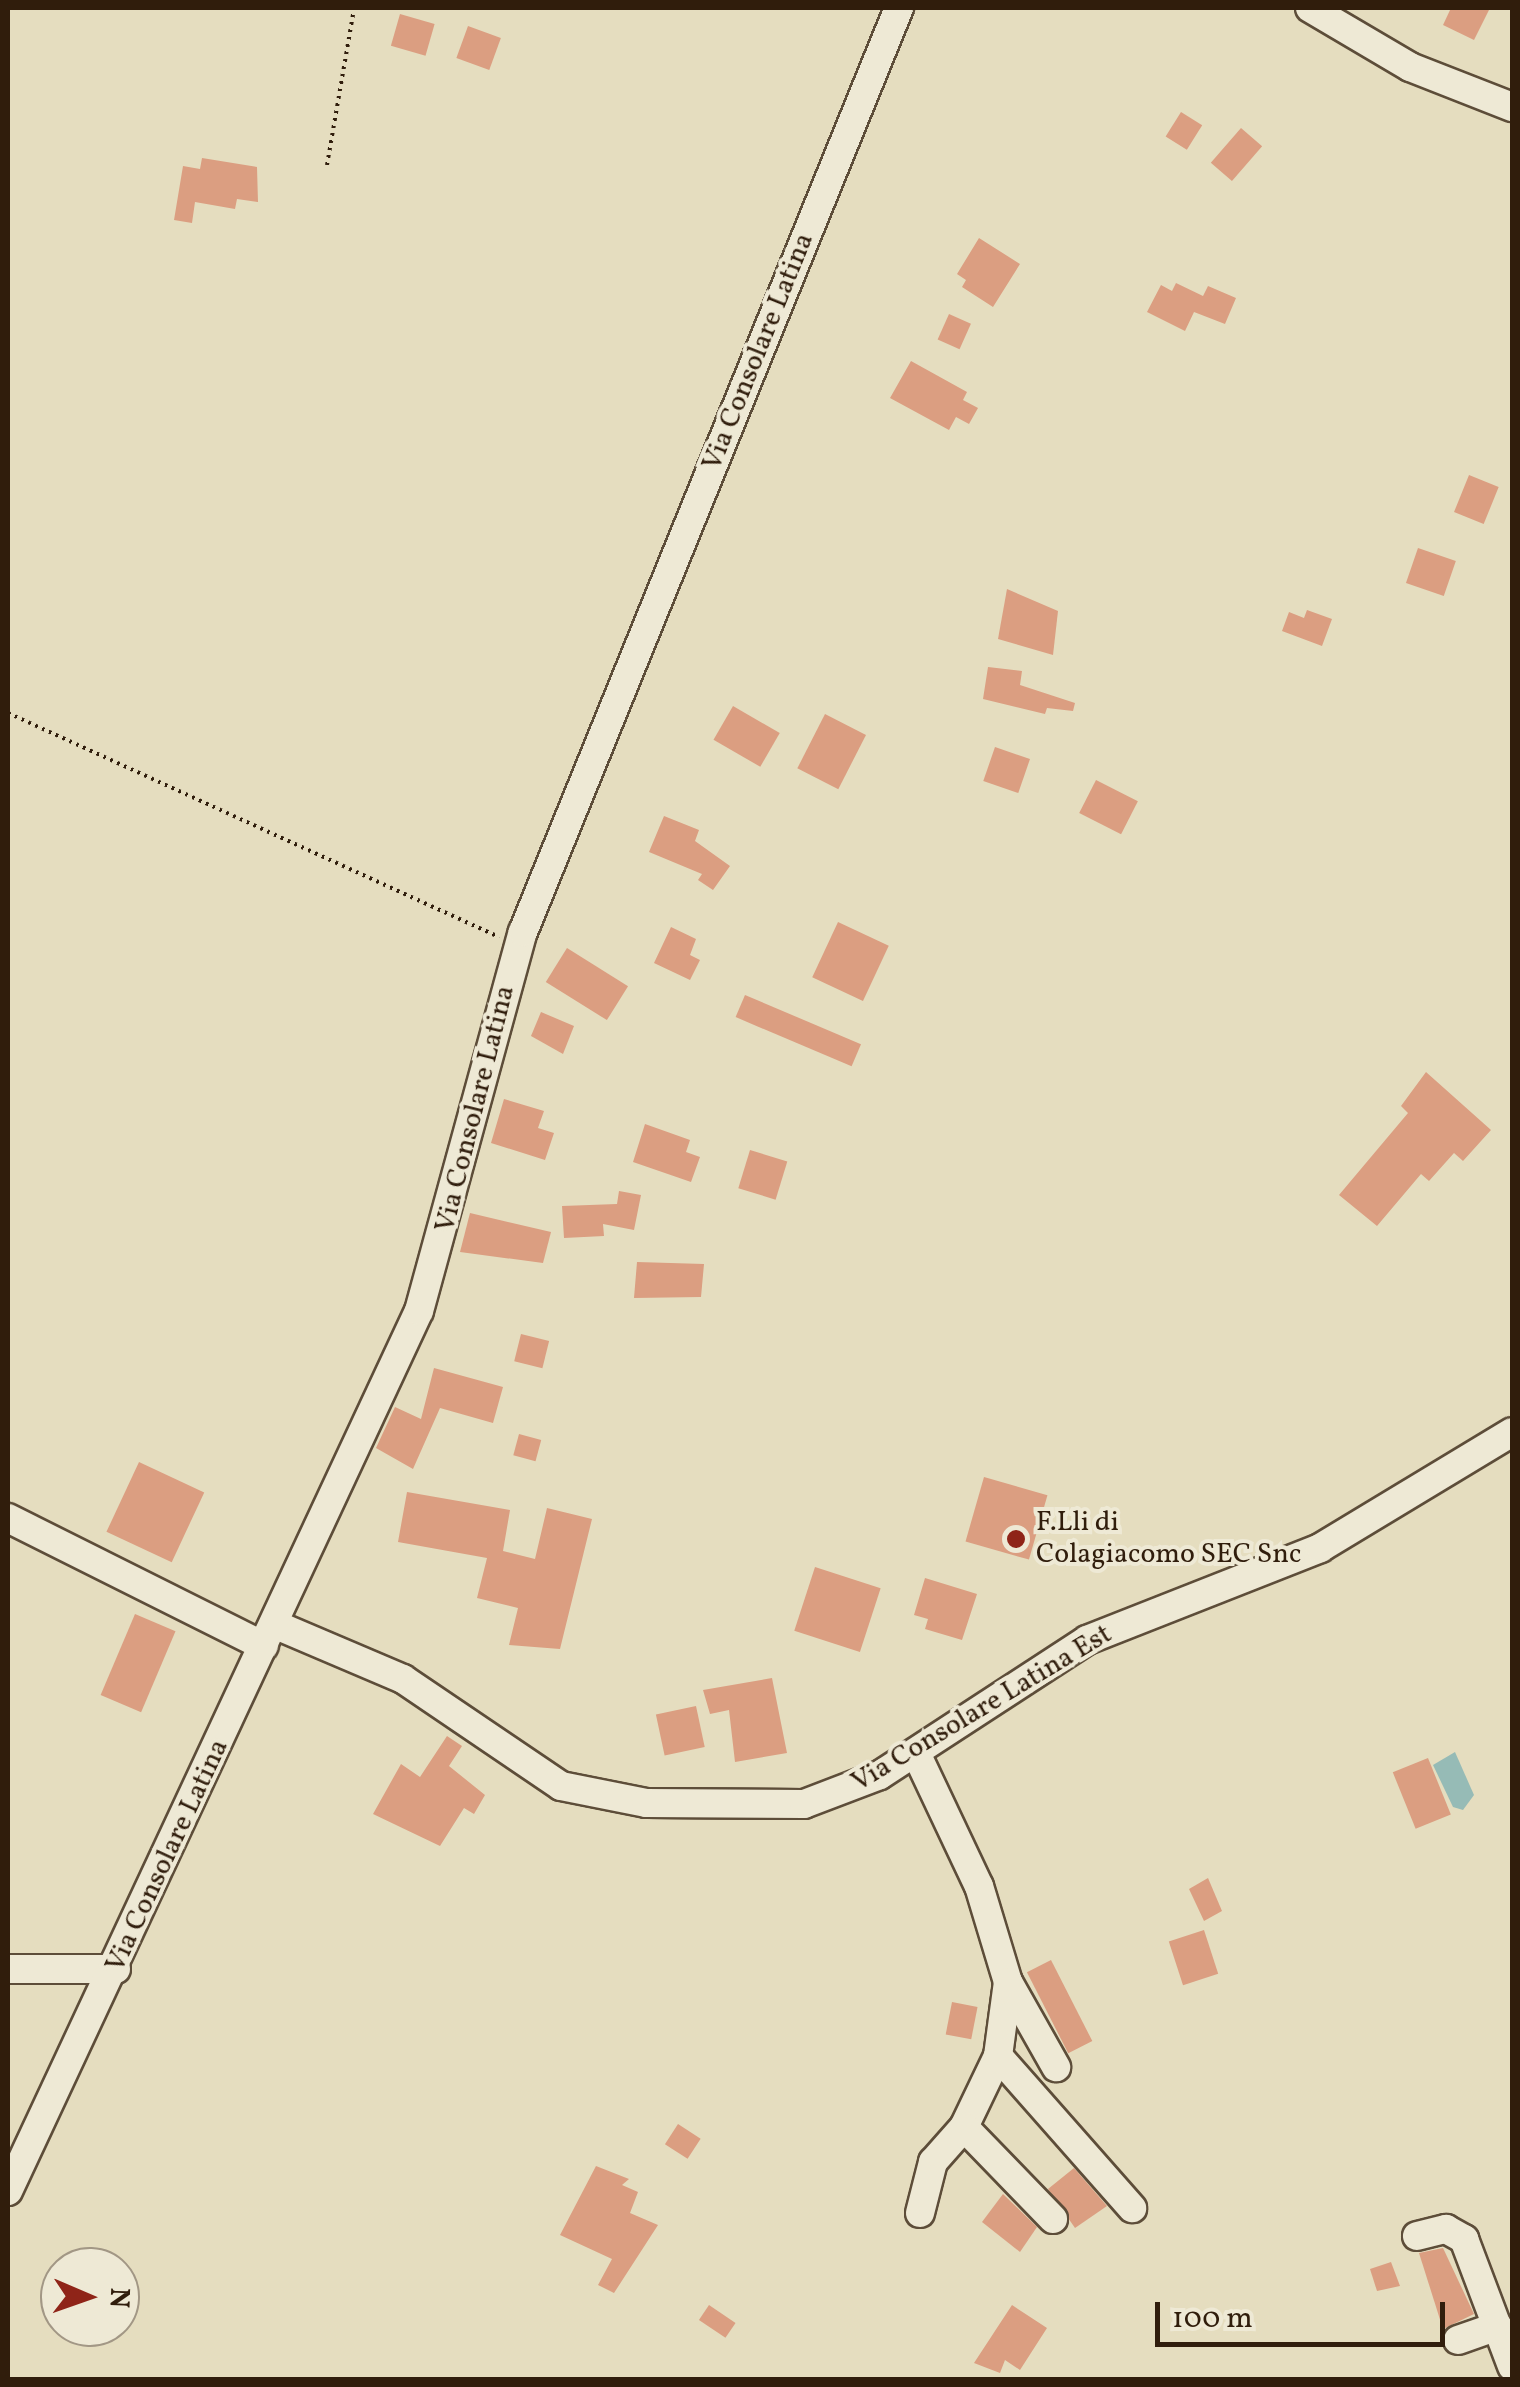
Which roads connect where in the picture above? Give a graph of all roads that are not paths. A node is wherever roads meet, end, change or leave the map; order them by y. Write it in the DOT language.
graph roads {
  1 [pos="898,8"];
  2 [pos="1310,8"];
  3 [pos="1512,106"];
  4 [pos="1512,1432"];
  5 [pos="8,1518"];
  6 [pos="269,1635"];
  7 [pos="916,1753"];
  8 [pos="8,1969"];
  9 [pos="116,1969"];
  10 [pos="1008,1982"];
  11 [pos="998,2056"];
  12 [pos="1056,2066"];
  13 [pos="964,2126"];
  14 [pos="8,2191"];
  15 [pos="1132,2208"];
  16 [pos="920,2213"];
  17 [pos="1053,2219"];
  18 [pos="1417,2236"];
  19 [pos="1498,2326"];
  20 [pos="1458,2340"];
  21 [pos="1512,2366"];
  1 -- 6 [label="street, Via Consolare Latina"];
  2 -- 3 [label="street"];
  4 -- 7 [label="street, Via Consolare Latina Est"];
  5 -- 6 [label="street, Via Consolare Latina Est"];
  6 -- 7 [label="street, Via Consolare Latina Est"];
  6 -- 9 [label="street, Via Consolare Latina"];
  7 -- 10 [label="street"];
  8 -- 9 [label="street"];
  9 -- 14 [label="street, Via Consolare Latina"];
  10 -- 11 [label="street"];
  10 -- 12 [label="street"];
  11 -- 13 [label="street"];
  11 -- 15 [label="street"];
  13 -- 16 [label="street"];
  13 -- 17 [label="street"];
  18 -- 19 [label="street"];
  19 -- 20 [label="street"];
  19 -- 21 [label="street"];
}
